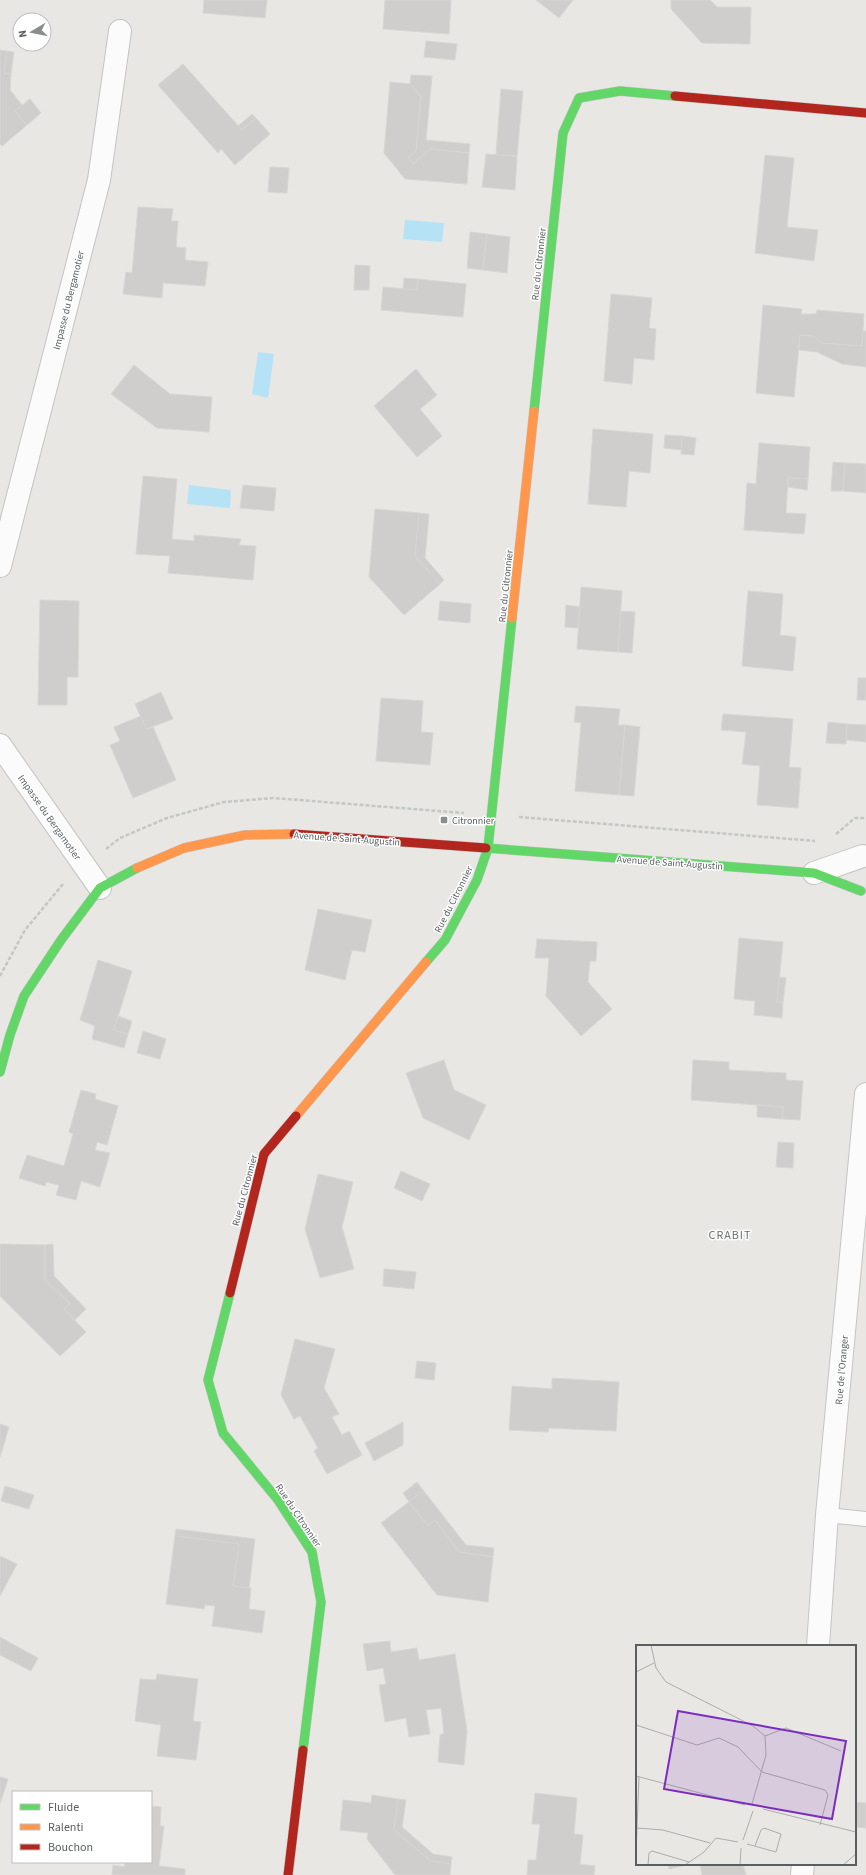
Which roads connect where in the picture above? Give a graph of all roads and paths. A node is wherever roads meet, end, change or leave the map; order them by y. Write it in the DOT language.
graph roads {
  1 [pos="120,31"];
  2 [pos="866,113"];
  3 [pos="0,566"];
  4 [pos="0,746"];
  5 [pos="488,848"];
  6 [pos="865,855"];
  7 [pos="814,873"];
  8 [pos="100,888"];
  9 [pos="863,895"];
  10 [pos="5,1033"];
  11 [pos="0,1072"];
  12 [pos="866,1094"];
  13 [pos="828,1515"];
  14 [pos="866,1519"];
  15 [pos="818,1645"];
  16 [pos="803,1865"];
  17 [pos="288,1875"];
  18 [pos="802,1875"];
  1 -- 3 [label="street, Impasse du Bergamotier"];
  2 -- 5 [label="street, Rue du Citronnier"];
  4 -- 8 [label="street, Impasse du Bergamotier"];
  5 -- 7 [label="street, Avenue de Saint-Augustin"];
  5 -- 8 [label="street, Avenue de Saint-Augustin"];
  5 -- 17 [label="street, Rue du Citronnier"];
  6 -- 7 [label="street, Avenue de Saint-Augustin"];
  6 -- 9 [label="street"];
  7 -- 9 [label="street, Avenue de Saint-Augustin"];
  8 -- 10 [label="street, Avenue de Saint-Augustin"];
  10 -- 11 [label="street, Avenue de Saint-Augustin"];
  12 -- 13 [label="street, Rue de l'Oranger"];
  13 -- 14 [label="lane"];
  13 -- 15 [label="street, Rue de l'Oranger"];
  16 -- 18 [label="street"];
}
